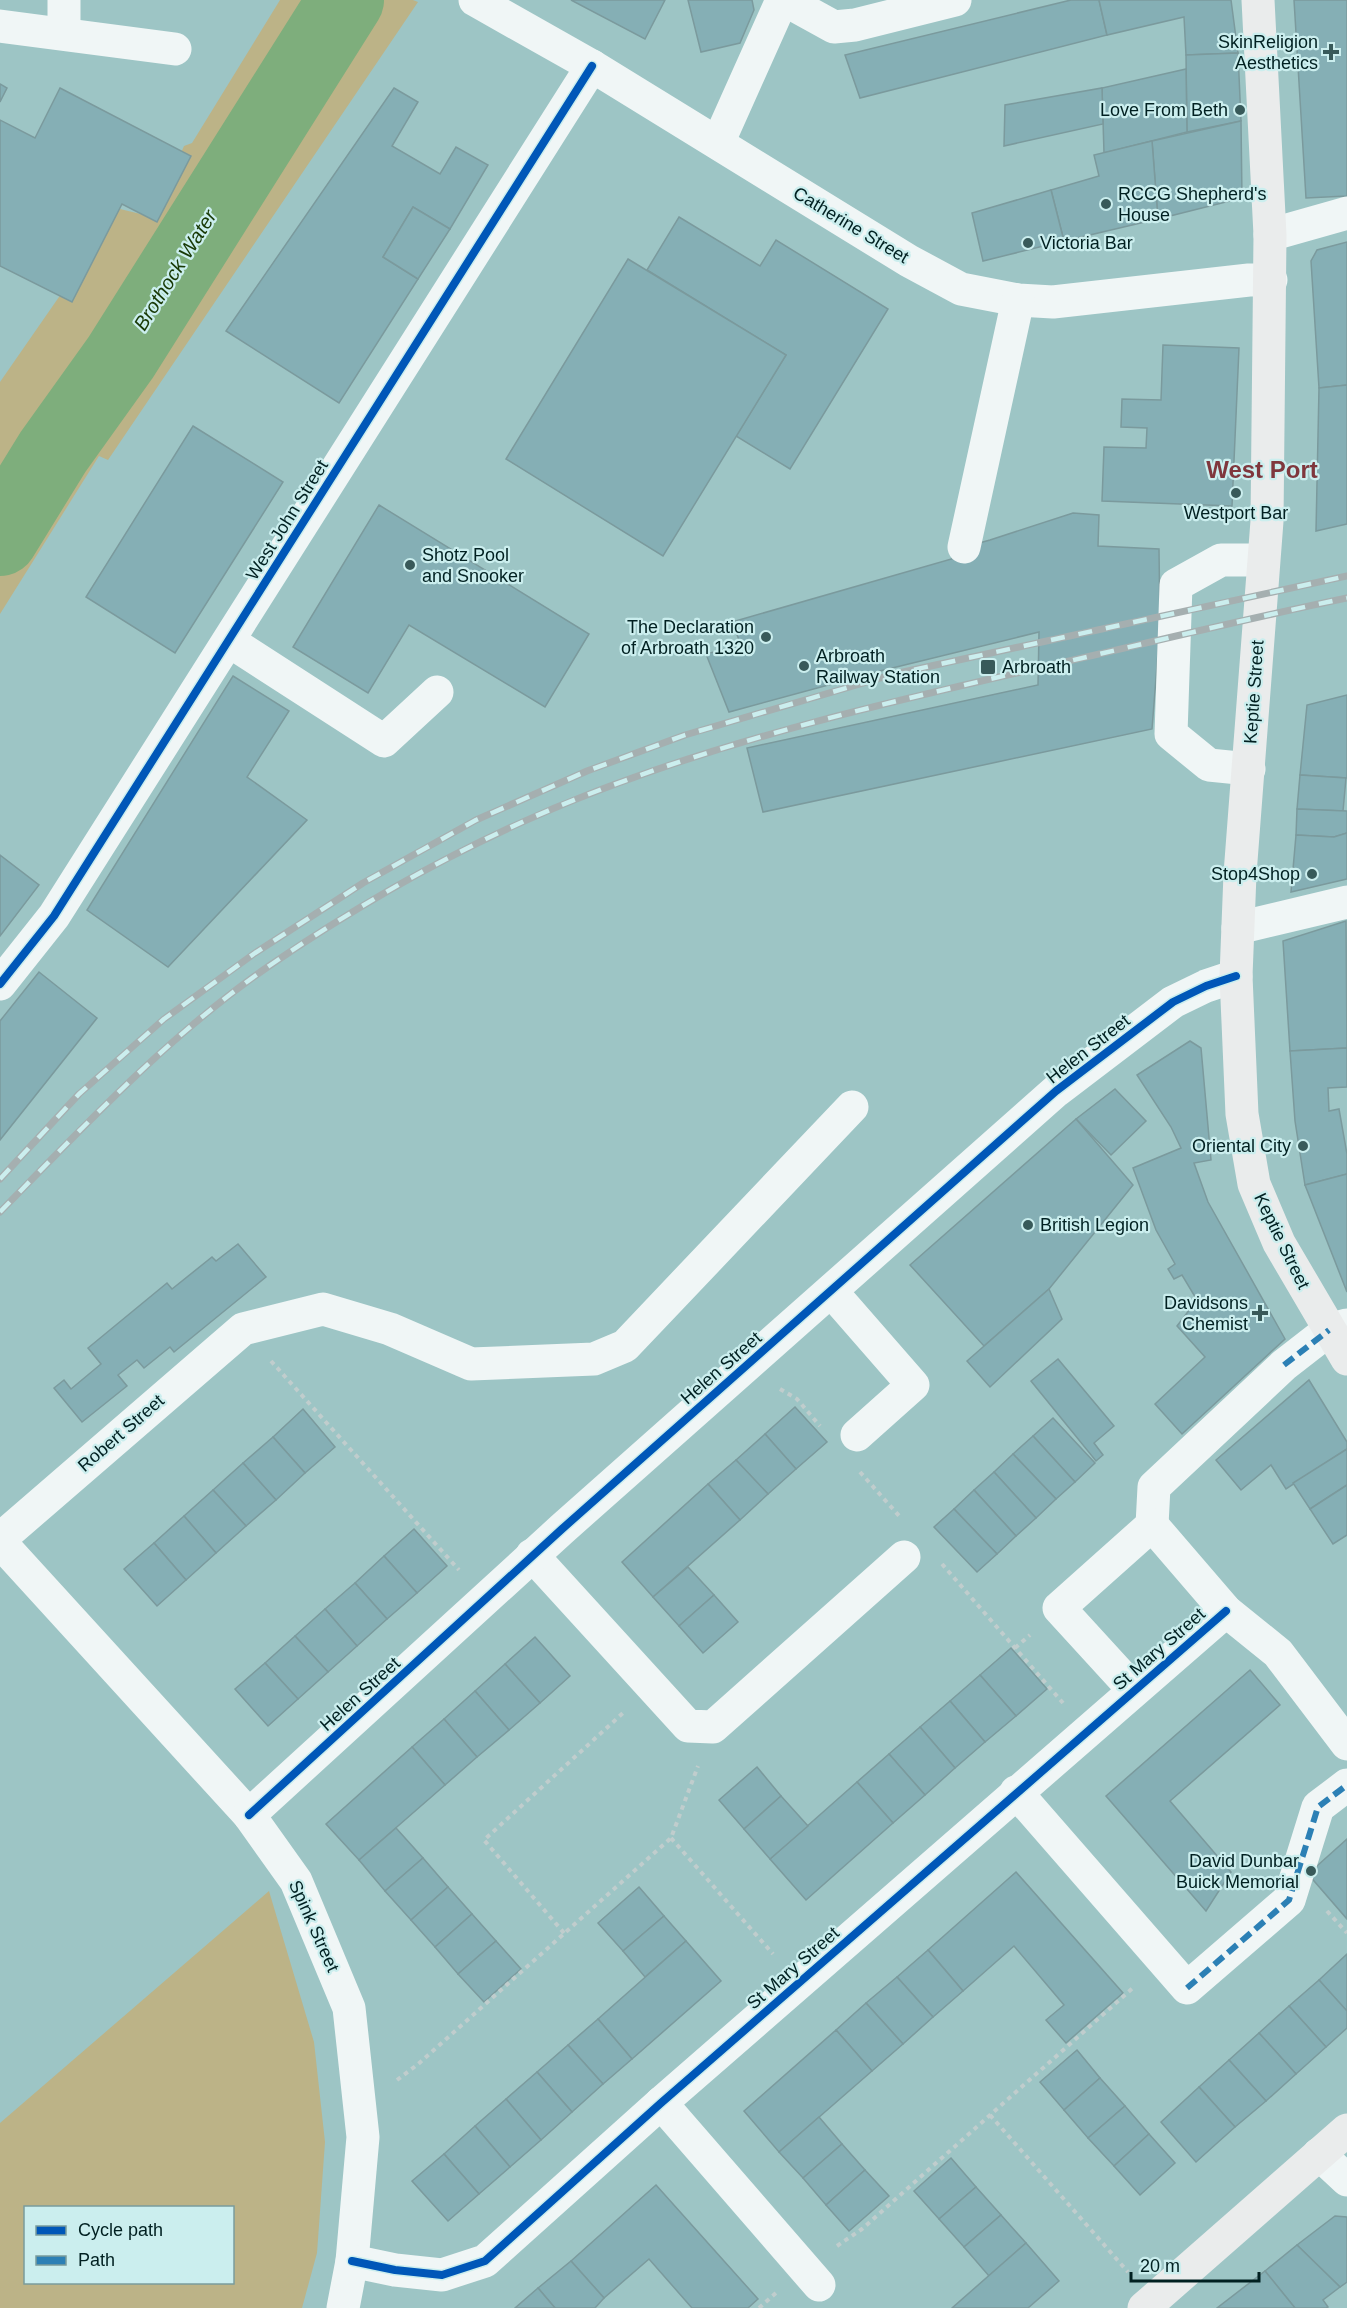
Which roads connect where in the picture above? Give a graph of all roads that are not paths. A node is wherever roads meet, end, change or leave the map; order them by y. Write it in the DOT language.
graph roads {
  1 [pos="64,0"];
  2 [pos="475,0"];
  3 [pos="784,0"];
  4 [pos="955,0"];
  5 [pos="1258,0"];
  6 [pos="0,26"];
  7 [pos="64,33"];
  8 [pos="175,49"];
  9 [pos="592,66"];
  10 [pos="718,143"];
  11 [pos="1347,213"];
  12 [pos="1270,235"];
  13 [pos="1271,280"];
  14 [pos="1018,300"];
  15 [pos="964,547"];
  16 [pos="1263,560"];
  17 [pos="228,641"];
  18 [pos="436,692"];
  19 [pos="1249,769"];
  20 [pos="1347,902"];
  21 [pos="1238,928"];
  22 [pos="1236,976"];
  23 [pos="0,984"];
  24 [pos="852,1107"];
  25 [pos="831,1291"];
  26 [pos="1338,1328"];
  27 [pos="1347,1359"];
  28 [pos="857,1435"];
  29 [pos="1152,1525"];
  30 [pos="0,1541"];
  31 [pos="532,1555"];
  32 [pos="904,1557"];
  33 [pos="1226,1611"];
  34 [pos="1134,1690"];
  35 [pos="1347,1744"];
  36 [pos="1347,1785"];
  37 [pos="1016,1792"];
  38 [pos="249,1815"];
  39 [pos="661,2103"];
  40 [pos="1347,2130"];
  41 [pos="1319,2154"];
  42 [pos="1347,2180"];
  43 [pos="352,2261"];
  44 [pos="812,2276"];
  45 [pos="1149,2304"];
  46 [pos="343,2308"];
  1 -- 7 [label="street"];
  2 -- 9 [label="street, Catherine Street"];
  3 -- 4 [label="street"];
  3 -- 10 [label="street"];
  5 -- 12 [label="main road, Keptie Street"];
  6 -- 7 [label="street"];
  7 -- 8 [label="street"];
  9 -- 10 [label="street, Catherine Street"];
  9 -- 17 [label="street, West John Street"];
  10 -- 14 [label="street, Catherine Street"];
  11 -- 12 [label="street"];
  12 -- 13 [label="main road, Keptie Street"];
  13 -- 14 [label="street, Catherine Street"];
  13 -- 16 [label="main road, Keptie Street"];
  14 -- 15 [label="street"];
  16 -- 19 [label="main road, Keptie Street"];
  16 -- 19 [label="street"];
  17 -- 18 [label="street"];
  17 -- 23 [label="street, West John Street"];
  19 -- 21 [label="main road, Keptie Street"];
  20 -- 21 [label="street"];
  21 -- 22 [label="main road, Keptie Street"];
  22 -- 25 [label="street, Helen Street"];
  22 -- 26 [label="main road, Keptie Street"];
  24 -- 30 [label="street, Robert Street"];
  25 -- 28 [label="street"];
  25 -- 31 [label="street, Helen Street"];
  26 -- 27 [label="main road, Keptie Street"];
  26 -- 29 [label="street"];
  29 -- 33 [label="street"];
  29 -- 34 [label="street"];
  30 -- 38 [label="street, Spink Street"];
  31 -- 32 [label="street"];
  31 -- 38 [label="street, Helen Street"];
  33 -- 34 [label="street, St Mary Street"];
  33 -- 35 [label="street"];
  34 -- 37 [label="street, St Mary Street"];
  36 -- 37 [label="street"];
  37 -- 39 [label="street, St Mary Street"];
  38 -- 43 [label="street, Spink Street"];
  39 -- 43 [label="street, St Mary Street"];
  39 -- 44 [label="street"];
  40 -- 41 [label="main road"];
  41 -- 42 [label="street"];
  41 -- 45 [label="main road"];
  43 -- 46 [label="street, Spink Street"];
}
